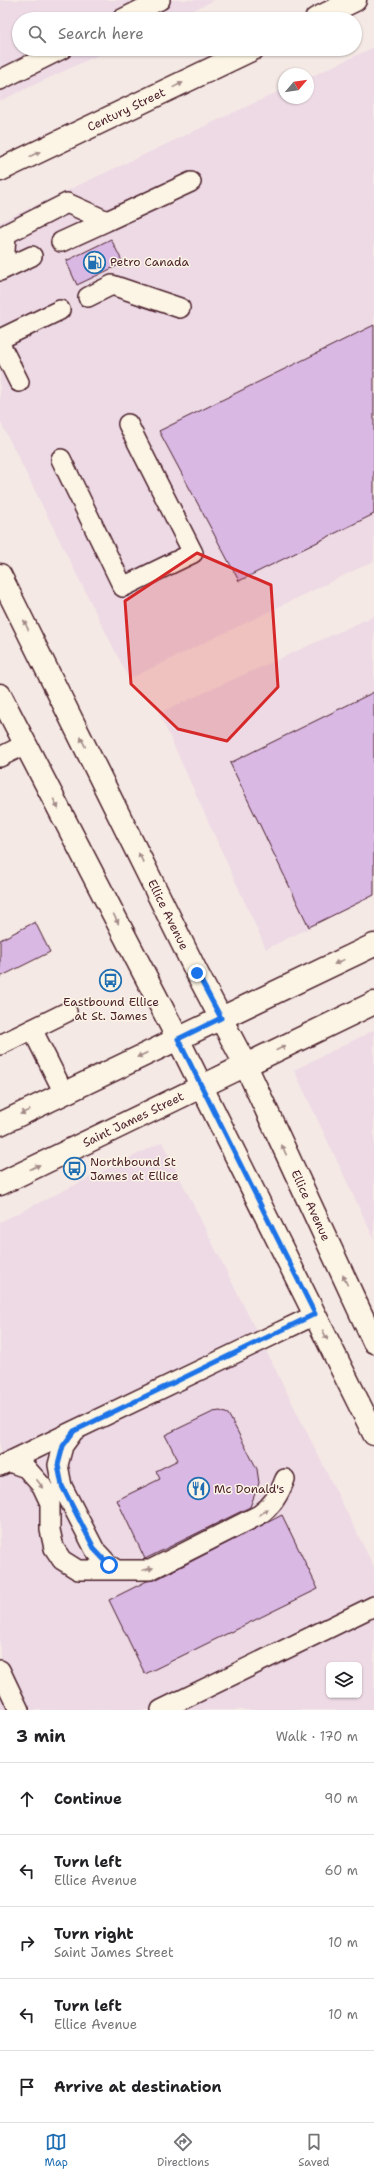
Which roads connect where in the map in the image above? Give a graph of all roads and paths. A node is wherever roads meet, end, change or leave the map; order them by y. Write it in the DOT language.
graph roads {
  1 [pos="160,0"];
  2 [pos="355,0"];
  3 [pos="136,12"];
  4 [pos="330,12"];
  5 [pos="48,56"];
  6 [pos="238,56"];
  7 [pos="0,80"];
  8 [pos="0,170"];
  9 [pos="191,182"];
  10 [pos="107,221"];
  11 [pos="61,242"];
  12 [pos="32,256"];
  13 [pos="2,270"];
  14 [pos="88,297"];
  15 [pos="180,308"];
  16 [pos="60,310"];
  17 [pos="0,339"];
  18 [pos="0,344"];
  19 [pos="19,382"];
  20 [pos="128,424"];
  21 [pos="61,459"];
  22 [pos="0,576"];
  23 [pos="0,695"];
  24 [pos="26,744"];
  25 [pos="0,757"];
  26 [pos="374,945"];
  27 [pos="374,1003"];
  28 [pos="67,1012"];
  29 [pos="221,1018"];
  30 [pos="32,1029"];
  31 [pos="178,1039"];
  32 [pos="0,1045"];
  33 [pos="246,1066"];
  34 [pos="202,1087"];
  35 [pos="64,1093"];
  36 [pos="0,1124"];
  37 [pos="0,1184"];
  38 [pos="315,1314"];
  39 [pos="374,1342"];
  40 [pos="74,1431"];
  41 [pos="374,1434"];
  42 [pos="5,1464"];
  43 [pos="285,1479"];
  44 [pos="117,1570"];
  45 [pos="374,1606"];
  46 [pos="0,1670"];
  47 [pos="19,1710"];
  48 [pos="161,1710"];
  1 -- 3 [label="lane"];
  2 -- 4 [label="main road"];
  5 -- 7 [label="lane"];
  8 -- 6 [label="main road, Century Street, one-way"];
  9 -- 10 [label="lane"];
  10 -- 11 [label="lane"];
  10 -- 13 [label="lane"];
  12 -- 13 [label="lane"];
  14 -- 15 [label="lane"];
  16 -- 17 [label="lane"];
  18 -- 19 [label="lane"];
  20 -- 21 [label="lane"];
  29 -- 22 [label="main road, Ellice Avenue, one-way"];
  23 -- 24 [label="main road"];
  24 -- 25 [label="lane"];
  24 -- 31 [label="main road, one-way"];
  26 -- 29 [label="main road, one-way"];
  33 -- 27 [label="main road, Saint James Street, one-way"];
  28 -- 30 [label="lane"];
  29 -- 31 [label="main road"];
  29 -- 33 [label="main road, Ellice Avenue"];
  30 -- 32 [label="lane"];
  30 -- 35 [label="lane"];
  31 -- 34 [label="main road"];
  31 -- 35 [label="main road, one-way"];
  33 -- 34 [label="main road, Saint James Street"];
  39 -- 33 [label="main road, Ellice Avenue, one-way"];
  37 -- 34 [label="main road, Saint James Street, one-way"];
  34 -- 38 [label="main road"];
  35 -- 36 [label="main road, one-way"];
  38 -- 40 [label="lane"];
  38 -- 41 [label="main road, one-way"];
  40 -- 42 [label="lane"];
  40 -- 44 [label="lane"];
  42 -- 44 [label="lane, one-way"];
  44 -- 43 [label="lane, one-way"];
  45 -- 48 [label="lane"];
  46 -- 47 [label="lane"];
}
